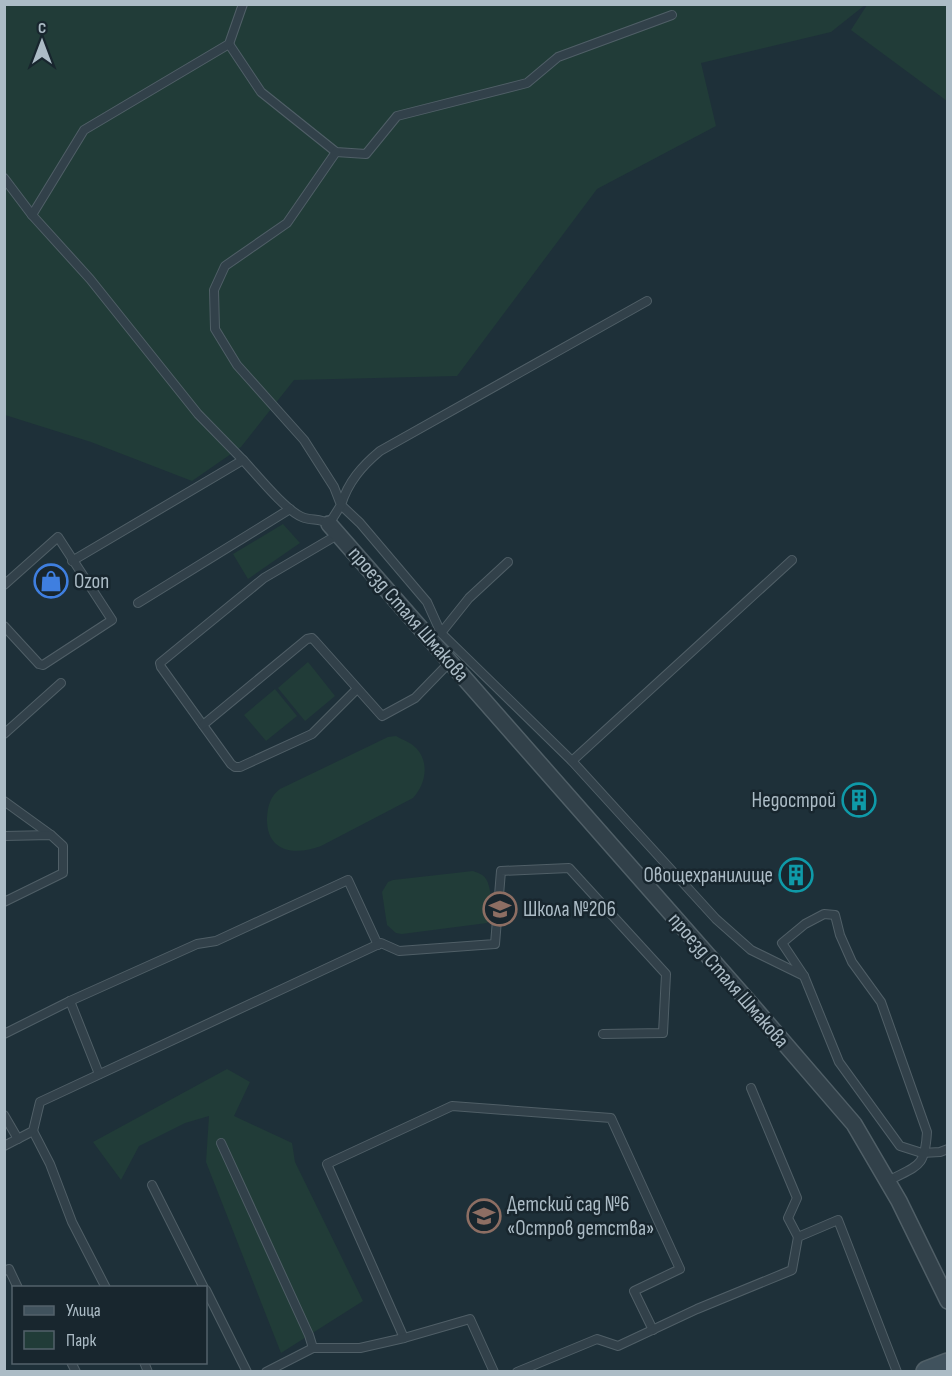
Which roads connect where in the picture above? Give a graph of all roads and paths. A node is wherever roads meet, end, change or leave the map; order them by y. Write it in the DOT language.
graph roads {
  1 [pos="243,4"];
  2 [pos="672,15"];
  3 [pos="229,44"];
  4 [pos="336,152"];
  5 [pos="4,178"];
  6 [pos="32,214"];
  7 [pos="647,301"];
  8 [pos="243,460"];
  9 [pos="341,505"];
  10 [pos="290,509"];
  11 [pos="334,529"];
  12 [pos="792,560"];
  13 [pos="72,561"];
  14 [pos="508,562"];
  15 [pos="4,585"];
  16 [pos="138,603"];
  17 [pos="4,626"];
  18 [pos="441,633"];
  19 [pos="450,662"];
  20 [pos="61,683"];
  21 [pos="357,689"];
  22 [pos="202,725"];
  23 [pos="4,734"];
  24 [pos="572,762"];
  25 [pos="4,801"];
  26 [pos="51,835"];
  27 [pos="4,836"];
  28 [pos="4,902"];
  29 [pos="378,945"];
  30 [pos="804,976"];
  31 [pos="70,1001"];
  32 [pos="4,1034"];
  33 [pos="603,1034"];
  34 [pos="99,1074"];
  35 [pos="751,1088"];
  36 [pos="4,1115"];
  37 [pos="33,1131"];
  38 [pos="18,1139"];
  39 [pos="221,1143"];
  40 [pos="4,1146"];
  41 [pos="948,1149"];
  42 [pos="926,1153"];
  43 [pos="888,1181"];
  44 [pos="152,1185"];
  45 [pos="798,1237"];
  46 [pos="4,1271"];
  47 [pos="18,1286"];
  48 [pos="104,1286"];
  49 [pos="203,1286"];
  50 [pos="207,1293"];
  51 [pos="948,1301"];
  52 [pos="652,1330"];
  53 [pos="404,1338"];
  54 [pos="313,1348"];
  55 [pos="948,1364"];
  56 [pos="247,1371"];
  57 [pos="266,1371"];
  58 [pos="494,1371"];
  59 [pos="517,1371"];
  60 [pos="897,1371"];
  61 [pos="927,1371"];
  1 -- 3 [label="lane"];
  2 -- 4 [label="lane"];
  3 -- 4 [label="lane"];
  3 -- 6 [label="lane"];
  4 -- 9 [label="lane"];
  5 -- 6 [label="lane"];
  6 -- 8 [label="lane"];
  7 -- 9 [label="lane"];
  8 -- 10 [label="lane"];
  8 -- 13 [label="lane"];
  9 -- 11 [label="lane"];
  9 -- 18 [label="lane"];
  10 -- 11 [label="lane"];
  10 -- 16 [label="lane"];
  11 -- 19 [label="street, проезд Сталя Шмакова"];
  11 -- 22 [label="lane"];
  12 -- 24 [label="lane"];
  13 -- 15 [label="lane"];
  13 -- 17 [label="lane"];
  14 -- 18 [label="lane"];
  18 -- 24 [label="lane"];
  19 -- 21 [label="lane"];
  19 -- 43 [label="street, проезд Сталя Шмакова"];
  20 -- 23 [label="lane"];
  21 -- 22 [label="lane"];
  21 -- 22 [label="lane"];
  24 -- 30 [label="lane"];
  25 -- 26 [label="lane"];
  26 -- 27 [label="lane"];
  26 -- 28 [label="lane"];
  29 -- 31 [label="lane"];
  29 -- 33 [label="lane"];
  29 -- 34 [label="lane"];
  30 -- 42 [label="lane"];
  30 -- 42 [label="lane"];
  31 -- 32 [label="lane"];
  31 -- 34 [label="lane"];
  34 -- 37 [label="lane"];
  35 -- 45 [label="lane"];
  36 -- 38 [label="lane"];
  37 -- 38 [label="lane"];
  37 -- 48 [label="lane"];
  38 -- 40 [label="lane"];
  39 -- 54 [label="lane"];
  41 -- 42 [label="lane"];
  42 -- 43 [label="lane"];
  43 -- 51 [label="street, проезд Сталя Шмакова"];
  44 -- 49 [label="lane"];
  45 -- 52 [label="lane"];
  45 -- 60 [label="lane"];
  46 -- 47 [label="lane"];
  50 -- 56 [label="lane"];
  52 -- 53 [label="lane"];
  52 -- 59 [label="lane"];
  53 -- 54 [label="lane"];
  53 -- 58 [label="lane"];
  54 -- 57 [label="lane"];
  55 -- 61 [label="main road"];
}
